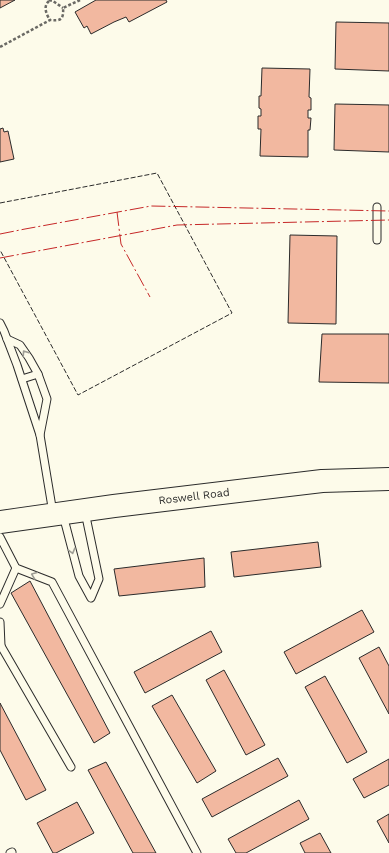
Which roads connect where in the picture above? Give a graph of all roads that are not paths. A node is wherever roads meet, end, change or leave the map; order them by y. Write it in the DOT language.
graph roads {
  1 [pos="377,207"];
  2 [pos="377,240"];
  3 [pos="0,323"];
  4 [pos="7,339"];
  5 [pos="38,374"];
  6 [pos="22,380"];
  7 [pos="40,435"];
  8 [pos="389,479"];
  9 [pos="85,510"];
  10 [pos="58,514"];
  11 [pos="0,522"];
  12 [pos="0,537"];
  13 [pos="16,568"];
  14 [pos="0,604"];
  15 [pos="0,622"];
  16 [pos="1,646"];
  17 [pos="72,767"];
  18 [pos="197,853"];
  1 -- 2 [label="lane"];
  3 -- 4 [label="lane"];
  5 -- 4 [label="lane, one-way"];
  4 -- 6 [label="lane"];
  5 -- 6 [label="lane"];
  5 -- 7 [label="lane"];
  6 -- 7 [label="lane"];
  7 -- 10 [label="lane"];
  8 -- 9 [label="main road, Roswell Road"];
  9 -- 10 [label="main road, Roswell Road"];
  10 -- 9 [label="lane, one-way"];
  10 -- 11 [label="main road, Roswell Road"];
  12 -- 13 [label="lane"];
  13 -- 14 [label="lane"];
  18 -- 13 [label="lane, one-way"];
  15 -- 16 [label="lane"];
  16 -- 17 [label="lane"];
}
